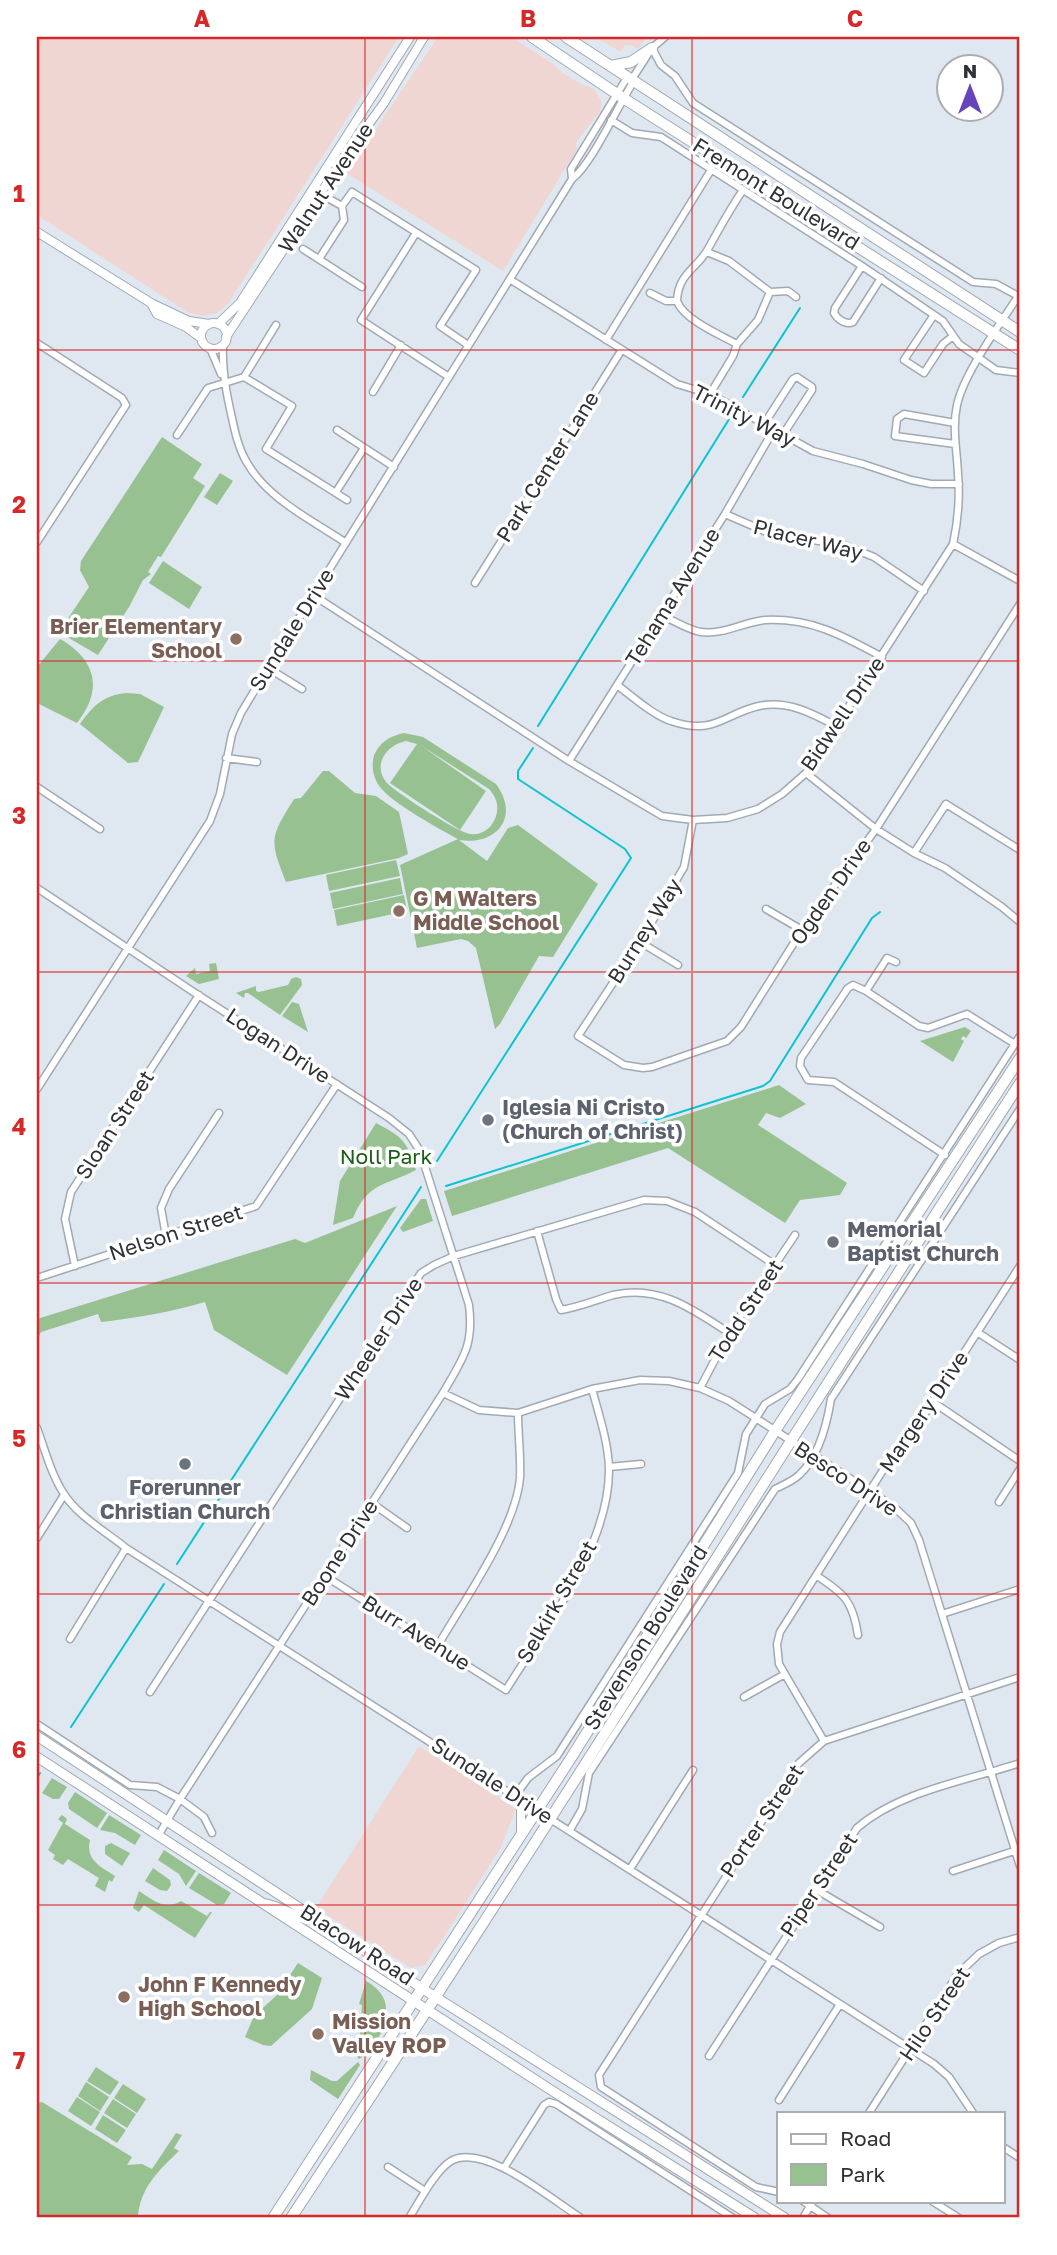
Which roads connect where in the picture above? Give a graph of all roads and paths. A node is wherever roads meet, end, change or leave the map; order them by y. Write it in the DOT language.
graph roads {
  1 [pos="410,37"];
  2 [pos="424,37"];
  3 [pos="532,37"];
  4 [pos="566,37"];
  5 [pos="665,37"];
  6 [pos="652,48"];
  7 [pos="611,66"];
  8 [pos="632,78"];
  9 [pos="620,96"];
  10 [pos="611,120"];
  11 [pos="711,170"];
  12 [pos="572,179"];
  13 [pos="743,190"];
  14 [pos="316,191"];
  15 [pos="342,206"];
  16 [pos="286,231"];
  17 [pos="37,232"];
  18 [pos="416,233"];
  19 [pos="303,249"];
  20 [pos="707,253"];
  21 [pos="319,259"];
  22 [pos="276,264"];
  23 [pos="862,266"];
  24 [pos="881,278"];
  25 [pos="511,280"];
  26 [pos="362,287"];
  27 [pos="770,292"];
  28 [pos="650,293"];
  29 [pos="1020,295"];
  30 [pos="796,296"];
  31 [pos="677,301"];
  32 [pos="151,303"];
  33 [pos="934,315"];
  34 [pos="1003,320"];
  35 [pos="213,324"];
  36 [pos="276,325"];
  37 [pos="1020,332"];
  38 [pos="994,333"];
  39 [pos="953,337"];
  40 [pos="201,338"];
  41 [pos="606,340"];
  42 [pos="225,341"];
  43 [pos="37,343"];
  44 [pos="737,344"];
  45 [pos="401,345"];
  46 [pos="468,345"];
  47 [pos="210,348"];
  48 [pos="1020,350"];
  49 [pos="621,351"];
  50 [pos="979,359"];
  51 [pos="1020,373"];
  52 [pos="244,376"];
  53 [pos="449,377"];
  54 [pos="224,381"];
  55 [pos="373,391"];
  56 [pos="710,394"];
  57 [pos="955,423"];
  58 [pos="764,424"];
  59 [pos="337,430"];
  60 [pos="773,430"];
  61 [pos="177,435"];
  62 [pos="782,436"];
  63 [pos="955,444"];
  64 [pos="364,448"];
  65 [pos="394,467"];
  66 [pos="959,484"];
  67 [pos="336,492"];
  68 [pos="347,500"];
  69 [pos="725,514"];
  70 [pos="37,542"];
  71 [pos="346,543"];
  72 [pos="953,544"];
  73 [pos="1020,581"];
  74 [pos="475,583"];
  75 [pos="924,591"];
  76 [pos="313,595"];
  77 [pos="1020,604"];
  78 [pos="661,615"];
  79 [pos="882,657"];
  80 [pos="268,668"];
  81 [pos="617,685"];
  82 [pos="302,690"];
  83 [pos="836,726"];
  84 [pos="226,758"];
  85 [pos="569,761"];
  86 [pos="257,762"];
  87 [pos="806,773"];
  88 [pos="37,787"];
  89 [pos="693,820"];
  90 [pos="100,829"];
  91 [pos="876,829"];
  92 [pos="1020,850"];
  93 [pos="914,853"];
  94 [pos="37,888"];
  95 [pos="766,909"];
  96 [pos="1020,922"];
  97 [pos="802,930"];
  98 [pos="640,942"];
  99 [pos="128,949"];
  100 [pos="896,962"];
  101 [pos="678,965"];
  102 [pos="866,991"];
  103 [pos="198,995"];
  104 [pos="578,1035"];
  105 [pos="1020,1037"];
  106 [pos="1015,1044"];
  107 [pos="1020,1058"];
  108 [pos="1020,1083"];
  109 [pos="337,1084"];
  110 [pos="37,1090"];
  111 [pos="1020,1109"];
  112 [pos="219,1113"];
  113 [pos="945,1155"];
  114 [pos="537,1231"];
  115 [pos="795,1235"];
  116 [pos="166,1236"];
  117 [pos="454,1256"];
  118 [pos="775,1265"];
  119 [pos="75,1266"];
  120 [pos="1020,1266"];
  121 [pos="37,1278"];
  122 [pos="977,1332"];
  123 [pos="730,1333"];
  124 [pos="1020,1360"];
  125 [pos="700,1388"];
  126 [pos="592,1389"];
  127 [pos="443,1393"];
  128 [pos="933,1402"];
  129 [pos="518,1413"];
  130 [pos="755,1419"];
  131 [pos="37,1428"];
  132 [pos="775,1431"];
  133 [pos="789,1441"];
  134 [pos="813,1455"];
  135 [pos="1020,1461"];
  136 [pos="641,1464"];
  137 [pos="609,1467"];
  138 [pos="1020,1469"];
  139 [pos="871,1492"];
  140 [pos="64,1495"];
  141 [pos="999,1503"];
  142 [pos="373,1504"];
  143 [pos="407,1528"];
  144 [pos="37,1538"];
  145 [pos="126,1548"];
  146 [pos="325,1576"];
  147 [pos="817,1576"];
  148 [pos="1020,1589"];
  149 [pos="210,1600"];
  150 [pos="942,1614"];
  151 [pos="858,1635"];
  152 [pos="70,1639"];
  153 [pos="280,1646"];
  154 [pos="437,1647"];
  155 [pos="785,1674"];
  156 [pos="1020,1677"];
  157 [pos="506,1690"];
  158 [pos="150,1692"];
  159 [pos="967,1693"];
  160 [pos="744,1697"];
  161 [pos="37,1724"];
  162 [pos="37,1736"];
  163 [pos="824,1741"];
  164 [pos="37,1757"];
  165 [pos="1020,1763"];
  166 [pos="693,1770"];
  167 [pos="992,1772"];
  168 [pos="518,1798"];
  169 [pos="180,1799"];
  170 [pos="536,1809"];
  171 [pos="550,1818"];
  172 [pos="167,1820"];
  173 [pos="570,1830"];
  174 [pos="212,1833"];
  175 [pos="521,1833"];
  176 [pos="158,1836"];
  177 [pos="1018,1850"];
  178 [pos="1020,1866"];
  179 [pos="630,1869"];
  180 [pos="953,1871"];
  181 [pos="815,1889"];
  182 [pos="261,1903"];
  183 [pos="700,1914"];
  184 [pos="320,1921"];
  185 [pos="880,1927"];
  186 [pos="1020,1937"];
  187 [pos="770,1959"];
  188 [pos="422,1988"];
  189 [pos="436,1998"];
  190 [pos="414,2001"];
  191 [pos="840,2004"];
  192 [pos="428,2011"];
  193 [pos="910,2048"];
  194 [pos="709,2056"];
  195 [pos="779,2100"];
  196 [pos="870,2112"];
  197 [pos="972,2112"];
  198 [pos="1004,2148"];
  199 [pos="1020,2158"];
  200 [pos="388,2167"];
  201 [pos="504,2168"];
  202 [pos="425,2191"];
  203 [pos="777,2192"];
  204 [pos="934,2202"];
  205 [pos="811,2203"];
  206 [pos="273,2218"];
  207 [pos="291,2218"];
  208 [pos="409,2218"];
  209 [pos="581,2218"];
  210 [pos="733,2218"];
  211 [pos="755,2218"];
  212 [pos="785,2218"];
  213 [pos="803,2218"];
  214 [pos="828,2218"];
  215 [pos="959,2218"];
  1 -- 14 [label="street, Walnut Avenue"];
  2 -- 14 [label="street, Walnut Avenue"];
  3 -- 9 [label="main road, Fremont Boulevard"];
  4 -- 7 [label="main road, Fremont Boulevard"];
  5 -- 6 [label="street, Sundale Drive"];
  6 -- 7 [label="main road"];
  6 -- 8 [label="street, Sundale Drive"];
  6 -- 29 [label="street, Fremont Boulevard"];
  7 -- 8 [label="main road, Fremont Boulevard"];
  8 -- 9 [label="street, Sundale Drive"];
  8 -- 34 [label="main road, Fremont Boulevard"];
  9 -- 10 [label="street, Sundale Drive"];
  9 -- 12 [label="street, Sundale Drive"];
  9 -- 38 [label="main road, Fremont Boulevard"];
  10 -- 11 [label="street, Fremont Boulevard"];
  10 -- 12 [label="street, Sundale Drive"];
  11 -- 13 [label="street, Fremont Boulevard"];
  11 -- 41 [label="street"];
  12 -- 25 [label="street, Sundale Drive"];
  13 -- 20 [label="street"];
  13 -- 23 [label="street, Fremont Boulevard"];
  14 -- 15 [label="street"];
  14 -- 16 [label="street, Walnut Avenue"];
  14 -- 22 [label="street, Walnut Avenue"];
  15 -- 18 [label="street"];
  15 -- 21 [label="street"];
  16 -- 22 [label="street"];
  16 -- 35 [label="street, Walnut Avenue"];
  17 -- 32 [label="street"];
  18 -- 45 [label="street"];
  18 -- 46 [label="street"];
  19 -- 21 [label="street"];
  20 -- 27 [label="street"];
  20 -- 31 [label="street"];
  21 -- 26 [label="street"];
  22 -- 42 [label="street, Walnut Avenue"];
  23 -- 24 [label="street, Fremont Boulevard"];
  23 -- 24 [label="street"];
  24 -- 33 [label="street, Fremont Boulevard"];
  25 -- 41 [label="street, Trinity Way"];
  25 -- 46 [label="street, Sundale Drive"];
  27 -- 30 [label="street"];
  27 -- 44 [label="street"];
  28 -- 31 [label="street"];
  29 -- 34 [label="street, Bidwell Drive"];
  31 -- 44 [label="street"];
  32 -- 35 [label="street"];
  32 -- 40 [label="street"];
  33 -- 39 [label="street, Fremont Boulevard"];
  33 -- 39 [label="street"];
  34 -- 37 [label="main road, Fremont Boulevard"];
  34 -- 38 [label="street, Bidwell Drive"];
  35 -- 40 [label="street"];
  35 -- 42 [label="street"];
  36 -- 52 [label="street"];
  38 -- 48 [label="main road, Fremont Boulevard"];
  38 -- 50 [label="street, Bidwell Drive"];
  39 -- 50 [label="street, Fremont Boulevard"];
  40 -- 47 [label="street"];
  41 -- 49 [label="street, Trinity Way"];
  42 -- 47 [label="street"];
  42 -- 54 [label="street"];
  43 -- 70 [label="street"];
  44 -- 56 [label="street"];
  45 -- 53 [label="street"];
  45 -- 55 [label="street"];
  46 -- 53 [label="street, Sundale Drive"];
  47 -- 54 [label="street"];
  49 -- 56 [label="street, Trinity Way"];
  49 -- 74 [label="street, Park Center Lane"];
  50 -- 51 [label="street, Fremont Boulevard"];
  50 -- 57 [label="street, Bidwell Drive"];
  52 -- 54 [label="street"];
  52 -- 67 [label="street"];
  53 -- 65 [label="street, Sundale Drive"];
  54 -- 61 [label="street"];
  54 -- 71 [label="street"];
  56 -- 58 [label="street, Trinity Way"];
  57 -- 63 [label="street, Bidwell Drive"];
  57 -- 63 [label="street"];
  58 -- 60 [label="street, Trinity Way"];
  58 -- 62 [label="street"];
  59 -- 64 [label="street"];
  60 -- 62 [label="street, Trinity Way"];
  60 -- 69 [label="street, Tehama Avenue"];
  62 -- 66 [label="street, Trinity Way"];
  63 -- 66 [label="street, Bidwell Drive"];
  64 -- 65 [label="street"];
  64 -- 67 [label="street"];
  65 -- 71 [label="street, Sundale Drive"];
  66 -- 72 [label="street, Bidwell Drive"];
  67 -- 68 [label="street"];
  69 -- 75 [label="street, Placer Way"];
  69 -- 78 [label="street, Tehama Avenue"];
  71 -- 76 [label="street, Sundale Drive"];
  72 -- 73 [label="street"];
  72 -- 75 [label="street, Bidwell Drive"];
  75 -- 79 [label="street, Bidwell Drive"];
  76 -- 80 [label="street, Sundale Drive"];
  76 -- 85 [label="street, Bidwell Drive"];
  77 -- 91 [label="street, Ogden Drive"];
  78 -- 79 [label="street"];
  78 -- 81 [label="street, Tehama Avenue"];
  79 -- 83 [label="street, Bidwell Drive"];
  80 -- 82 [label="street"];
  80 -- 84 [label="street, Sundale Drive"];
  81 -- 83 [label="street"];
  81 -- 85 [label="street, Tehama Avenue"];
  83 -- 87 [label="street, Bidwell Drive"];
  84 -- 86 [label="street"];
  84 -- 99 [label="street, Sundale Drive"];
  85 -- 89 [label="street, Bidwell Drive"];
  87 -- 89 [label="street, Bidwell Drive"];
  87 -- 91 [label="street"];
  88 -- 90 [label="street"];
  89 -- 98 [label="street, Burney Way"];
  91 -- 93 [label="street"];
  91 -- 97 [label="street, Ogden Drive"];
  92 -- 93 [label="street"];
  93 -- 96 [label="street"];
  94 -- 99 [label="street, Logan Drive"];
  95 -- 97 [label="street"];
  97 -- 104 [label="street, Ogden Drive"];
  98 -- 101 [label="street"];
  98 -- 104 [label="street, Burney Way"];
  99 -- 103 [label="street, Logan Drive"];
  99 -- 110 [label="street, Sundale Drive"];
  100 -- 102 [label="street"];
  102 -- 106 [label="street"];
  102 -- 113 [label="street"];
  103 -- 109 [label="street, Logan Drive"];
  103 -- 119 [label="street, Sloan Street"];
  105 -- 106 [label="street, Stevenson Boulevard"];
  106 -- 113 [label="street, Stevenson Boulevard"];
  107 -- 132 [label="main road, Stevenson Boulevard"];
  108 -- 133 [label="main road, Stevenson Boulevard"];
  109 -- 116 [label="street, Nelson Street"];
  109 -- 117 [label="street, Logan Drive"];
  111 -- 134 [label="street, Stevenson Boulevard"];
  112 -- 116 [label="street"];
  113 -- 130 [label="street, Stevenson Boulevard"];
  114 -- 117 [label="street, Wheeler Drive"];
  114 -- 118 [label="street, Wheeler Drive"];
  114 -- 123 [label="street"];
  115 -- 118 [label="street, Todd Street"];
  116 -- 119 [label="street, Nelson Street"];
  117 -- 127 [label="street, Boone Drive"];
  117 -- 149 [label="street, Wheeler Drive"];
  118 -- 123 [label="street, Todd Street"];
  119 -- 121 [label="street, Nelson Street"];
  120 -- 122 [label="street, Margery Drive"];
  122 -- 124 [label="street"];
  122 -- 128 [label="street, Margery Drive"];
  123 -- 125 [label="street, Todd Street"];
  125 -- 126 [label="street, Besco Drive"];
  125 -- 130 [label="street, Besco Drive"];
  126 -- 129 [label="street, Besco Drive"];
  126 -- 137 [label="street, Selkirk Street"];
  127 -- 129 [label="street, Besco Drive"];
  127 -- 142 [label="street, Boone Drive"];
  128 -- 135 [label="street"];
  128 -- 139 [label="street, Margery Drive"];
  129 -- 154 [label="street"];
  130 -- 132 [label="street, Besco Drive"];
  130 -- 168 [label="street, Stevenson Boulevard"];
  131 -- 140 [label="street, Sundale Drive"];
  132 -- 133 [label="street, Besco Drive"];
  132 -- 170 [label="main road, Stevenson Boulevard"];
  133 -- 134 [label="street, Besco Drive"];
  133 -- 171 [label="main road, Stevenson Boulevard"];
  134 -- 139 [label="street, Besco Drive"];
  134 -- 173 [label="street, Stevenson Boulevard"];
  136 -- 137 [label="street"];
  137 -- 157 [label="street, Selkirk Street"];
  138 -- 141 [label="street"];
  139 -- 147 [label="street, Margery Drive"];
  139 -- 150 [label="street, Besco Drive"];
  140 -- 144 [label="street"];
  140 -- 145 [label="street, Sundale Drive"];
  142 -- 143 [label="street"];
  142 -- 146 [label="street, Boone Drive"];
  145 -- 149 [label="street, Sundale Drive"];
  145 -- 152 [label="street"];
  146 -- 153 [label="street, Boone Drive"];
  146 -- 154 [label="street, Burr Avenue"];
  147 -- 151 [label="street"];
  147 -- 155 [label="street, Margery Drive"];
  148 -- 150 [label="street"];
  149 -- 153 [label="street, Sundale Drive"];
  149 -- 158 [label="street, Wheeler Drive"];
  150 -- 159 [label="street, Besco Drive"];
  153 -- 168 [label="street, Sundale Drive"];
  153 -- 169 [label="street, Boone Drive"];
  154 -- 157 [label="street, Burr Avenue"];
  155 -- 160 [label="street"];
  155 -- 163 [label="street, Margery Drive"];
  156 -- 159 [label="street, Porter Street"];
  159 -- 163 [label="street, Porter Street"];
  159 -- 167 [label="street, Besco Drive"];
  161 -- 169 [label="street"];
  162 -- 172 [label="main road, Blacow Road"];
  163 -- 183 [label="street, Porter Street"];
  164 -- 176 [label="main road, Blacow Road"];
  165 -- 167 [label="street, Piper Street"];
  166 -- 179 [label="street"];
  167 -- 177 [label="street, Besco Drive"];
  167 -- 181 [label="street, Piper Street"];
  168 -- 170 [label="street, Sundale Drive"];
  168 -- 175 [label="street"];
  169 -- 172 [label="street, Boone Drive"];
  169 -- 174 [label="street"];
  170 -- 171 [label="street, Sundale Drive"];
  170 -- 175 [label="main road, Stevenson Boulevard"];
  171 -- 173 [label="street, Sundale Drive"];
  171 -- 189 [label="main road, Stevenson Boulevard"];
  172 -- 176 [label="street, Boone Drive"];
  172 -- 184 [label="main road, Blacow Road"];
  173 -- 179 [label="street, Sundale Drive"];
  175 -- 188 [label="main road, Stevenson Boulevard"];
  176 -- 182 [label="main road, Blacow Road"];
  177 -- 178 [label="street, Besco Drive"];
  177 -- 180 [label="street"];
  179 -- 183 [label="street, Sundale Drive"];
  181 -- 185 [label="street"];
  181 -- 187 [label="street, Piper Street"];
  182 -- 184 [label="main road"];
  182 -- 190 [label="main road, Blacow Road"];
  183 -- 187 [label="street, Sundale Drive"];
  183 -- 203 [label="street, Porter Street"];
  184 -- 188 [label="main road, Blacow Road"];
  186 -- 193 [label="street, Hilo Street"];
  187 -- 191 [label="street, Sundale Drive"];
  187 -- 194 [label="street, Piper Street"];
  188 -- 189 [label="main road, Blacow Road"];
  188 -- 190 [label="main road, Stevenson Boulevard"];
  189 -- 192 [label="main road, Stevenson Boulevard"];
  189 -- 212 [label="main road, Blacow Road"];
  190 -- 192 [label="main road, Blacow Road"];
  190 -- 206 [label="main road, Stevenson Boulevard"];
  191 -- 193 [label="street, Sundale Drive"];
  191 -- 195 [label="street"];
  192 -- 207 [label="main road, Stevenson Boulevard"];
  192 -- 211 [label="main road, Blacow Road"];
  193 -- 196 [label="street, Hilo Street"];
  193 -- 197 [label="street, Sundale Drive"];
  198 -- 199 [label="street"];
  200 -- 202 [label="street"];
  201 -- 202 [label="street"];
  201 -- 209 [label="street"];
  201 -- 210 [label="street"];
  202 -- 208 [label="street"];
  204 -- 215 [label="street"];
  205 -- 213 [label="street"];
  205 -- 214 [label="street"];
}
